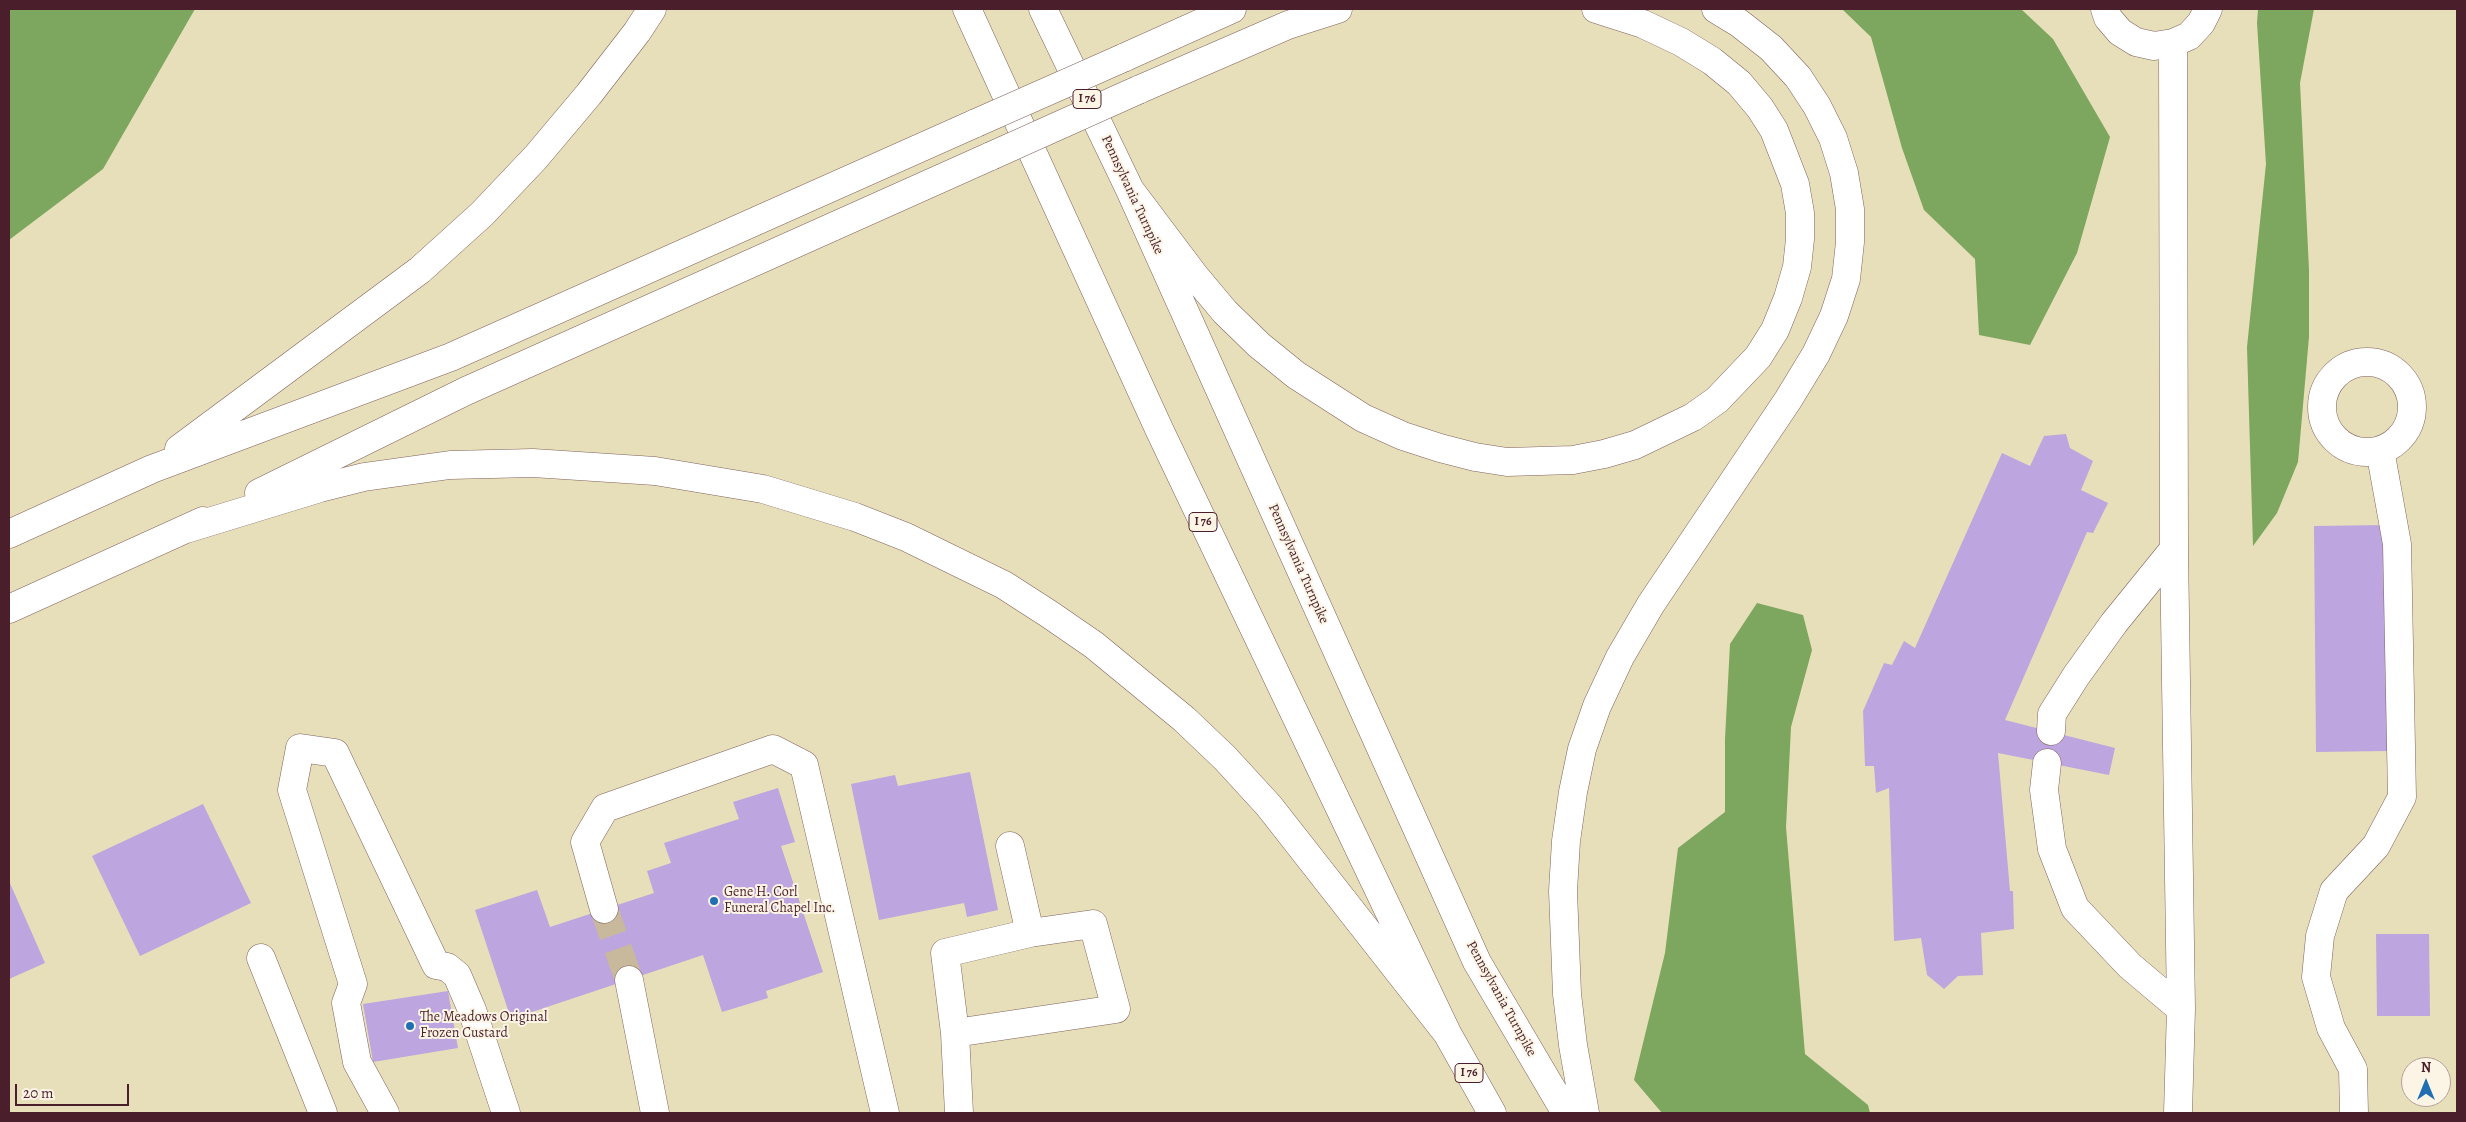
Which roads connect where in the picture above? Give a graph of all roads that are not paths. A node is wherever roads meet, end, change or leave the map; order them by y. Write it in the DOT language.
graph roads {
  1 [pos="652,9"];
  2 [pos="967,9"];
  3 [pos="1043,9"];
  4 [pos="1232,9"];
  5 [pos="1338,9"];
  6 [pos="1596,9"];
  7 [pos="1716,9"];
  8 [pos="2105,9"];
  9 [pos="2208,9"];
  10 [pos="2173,43"];
  11 [pos="1130,190"];
  12 [pos="2380,450"];
  13 [pos="152,468"];
  14 [pos="186,528"];
  15 [pos="9,534"];
  16 [pos="2174,549"];
  17 [pos="9,609"];
  18 [pos="2051,731"];
  19 [pos="2047,763"];
  20 [pos="1010,846"];
  21 [pos="604,909"];
  22 [pos="1030,933"];
  23 [pos="261,958"];
  24 [pos="629,980"];
  25 [pos="2181,1010"];
  26 [pos="955,1033"];
  27 [pos="1447,1033"];
  28 [pos="323,1113"];
  29 [pos="385,1113"];
  30 [pos="506,1113"];
  31 [pos="655,1113"];
  32 [pos="885,1113"];
  33 [pos="959,1113"];
  34 [pos="1492,1113"];
  35 [pos="1566,1113"];
  36 [pos="1585,1113"];
  37 [pos="2178,1113"];
  38 [pos="2354,1113"];
  1 -- 13 [label="main road"];
  2 -- 27 [label="main road, I 76"];
  3 -- 11 [label="main road, Pennsylvania Turnpike / I 76"];
  4 -- 13 [label="main road, bridge"];
  5 -- 14 [label="main road, bridge"];
  6 -- 11 [label="main road"];
  7 -- 36 [label="main road"];
  8 -- 10 [label="main road"];
  9 -- 10 [label="main road"];
  10 -- 16 [label="main road"];
  11 -- 35 [label="main road, Pennsylvania Turnpike / I 76"];
  12 -- 38 [label="main road"];
  13 -- 15 [label="main road"];
  14 -- 17 [label="main road"];
  14 -- 27 [label="main road"];
  16 -- 18 [label="main road"];
  16 -- 25 [label="main road"];
  19 -- 25 [label="main road"];
  20 -- 22 [label="main road"];
  21 -- 32 [label="main road"];
  22 -- 26 [label="main road"];
  22 -- 26 [label="main road"];
  23 -- 28 [label="main road"];
  24 -- 31 [label="main road"];
  25 -- 37 [label="main road"];
  26 -- 33 [label="main road"];
  27 -- 34 [label="main road, I 76"];
  29 -- 30 [label="main road"];
}
